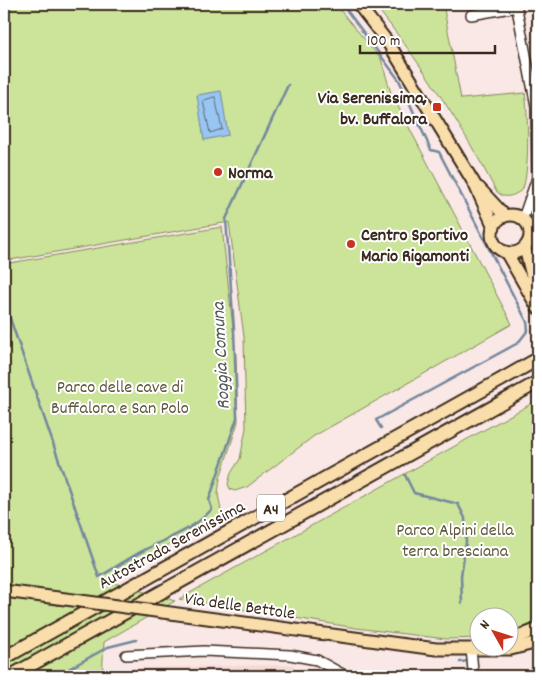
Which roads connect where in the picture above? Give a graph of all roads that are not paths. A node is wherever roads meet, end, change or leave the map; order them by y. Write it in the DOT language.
graph roads {
  1 [pos="358,4"];
  2 [pos="516,5"];
  3 [pos="471,15"];
  4 [pos="537,106"];
  5 [pos="538,168"];
  6 [pos="474,183"];
  7 [pos="505,216"];
  8 [pos="523,218"];
  9 [pos="494,226"];
  10 [pos="525,248"];
  11 [pos="506,252"];
  12 [pos="538,300"];
  13 [pos="538,308"];
  14 [pos="538,359"];
  15 [pos="538,382"];
  16 [pos="4,591"];
  17 [pos="538,629"];
  18 [pos="520,636"];
  19 [pos="538,642"];
  20 [pos="520,646"];
  21 [pos="470,648"];
  22 [pos="126,655"];
  23 [pos="4,658"];
  24 [pos="471,658"];
  25 [pos="11,676"];
  26 [pos="346,676"];
  27 [pos="470,676"];
  1 -- 6 [label="main road"];
  2 -- 3 [label="street"];
  2 -- 4 [label="street"];
  4 -- 5 [label="street"];
  5 -- 8 [label="street"];
  6 -- 7 [label="main road"];
  6 -- 9 [label="main road"];
  7 -- 8 [label="main road"];
  7 -- 9 [label="main road"];
  8 -- 10 [label="main road"];
  9 -- 11 [label="main road"];
  10 -- 11 [label="main road"];
  10 -- 12 [label="main road"];
  11 -- 13 [label="main road"];
  14 -- 23 [label="highway, Autostrada Serenissima / A4"];
  15 -- 25 [label="highway, Autostrada Serenissima / A4"];
  16 -- 21 [label="main road, Via delle Bettole, bridge"];
  17 -- 18 [label="main road"];
  19 -- 20 [label="main road, Via delle Bettole"];
  22 -- 26 [label="street"];
  24 -- 27 [label="street"];
}
